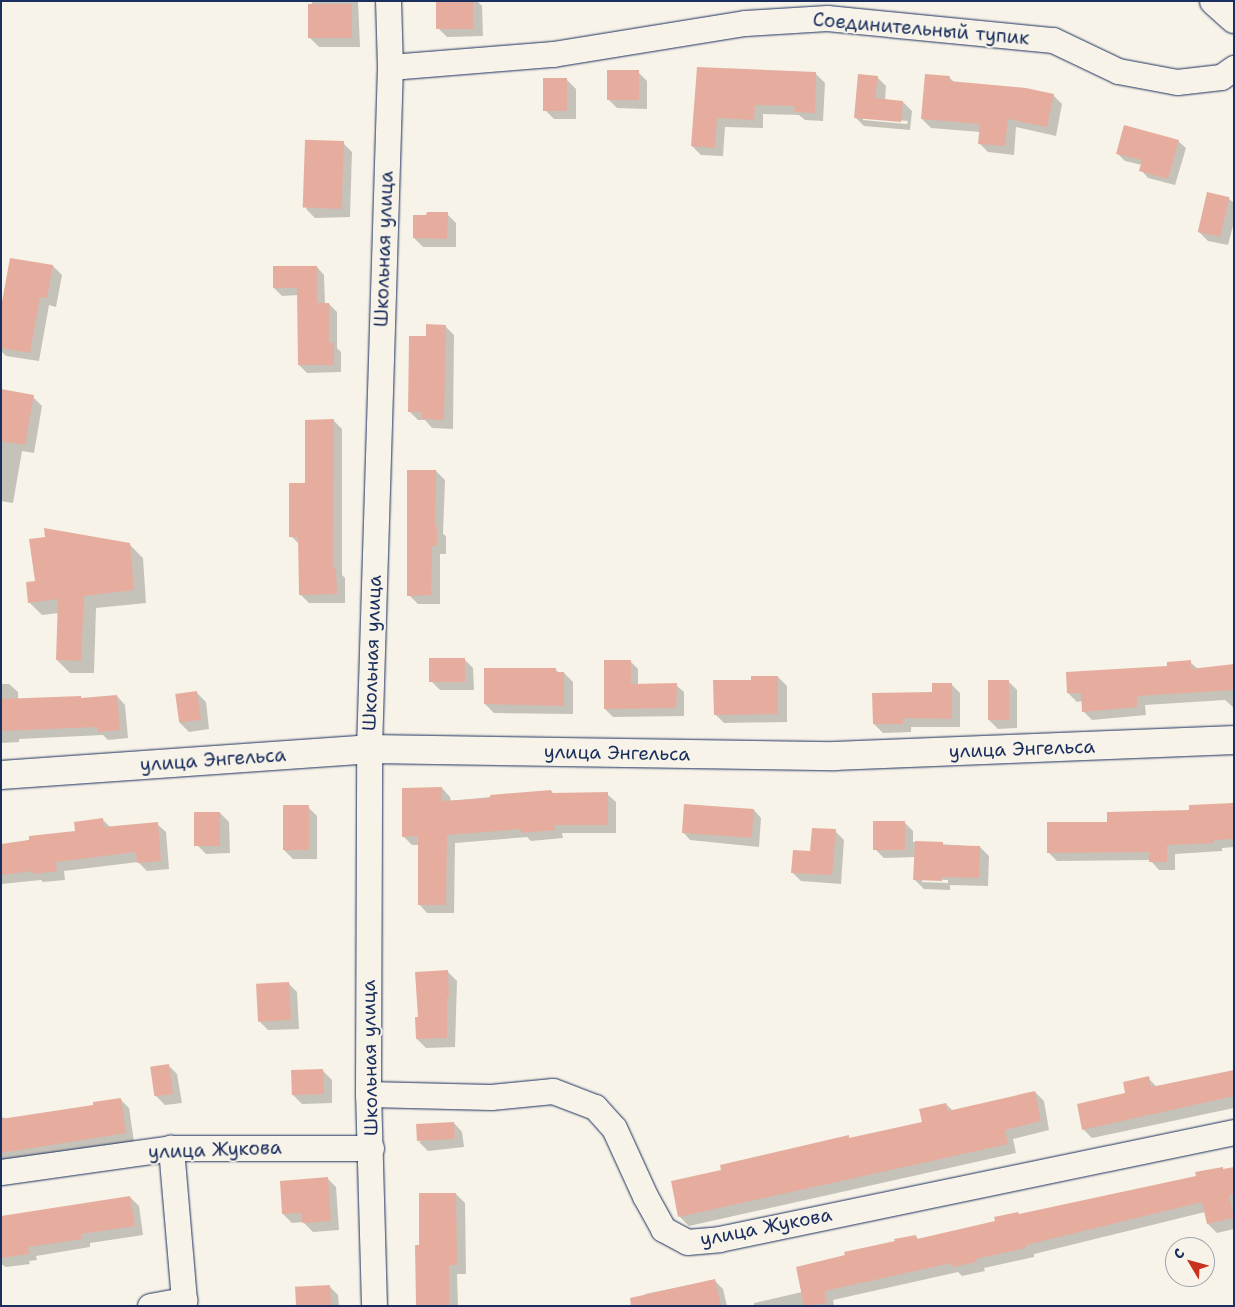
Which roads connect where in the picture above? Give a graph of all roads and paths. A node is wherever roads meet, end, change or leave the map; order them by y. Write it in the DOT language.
graph roads {
  1 [pos="388,1"];
  2 [pos="1214,1"];
  3 [pos="1234,19"];
  4 [pos="390,67"];
  5 [pos="1234,68"];
  6 [pos="1234,740"];
  7 [pos="369,749"];
  8 [pos="1,775"];
  9 [pos="368,1094"];
  10 [pos="1234,1132"];
  11 [pos="171,1148"];
  12 [pos="371,1148"];
  13 [pos="1,1172"];
  14 [pos="150,1306"];
  15 [pos="374,1306"];
  1 -- 4 [label="street, Школьная улица"];
  2 -- 3 [label="street"];
  4 -- 5 [label="street, Соединительный тупик"];
  4 -- 7 [label="street, Школьная улица"];
  6 -- 7 [label="street, улица Энгельса"];
  7 -- 8 [label="street, улица Энгельса"];
  7 -- 9 [label="street, Школьная улица"];
  9 -- 10 [label="street, улица Жукова"];
  9 -- 12 [label="street, Школьная улица"];
  11 -- 12 [label="street, улица Жукова"];
  11 -- 13 [label="street, улица Жукова"];
  11 -- 14 [label="street"];
  12 -- 15 [label="street, Школьная улица"];
}
